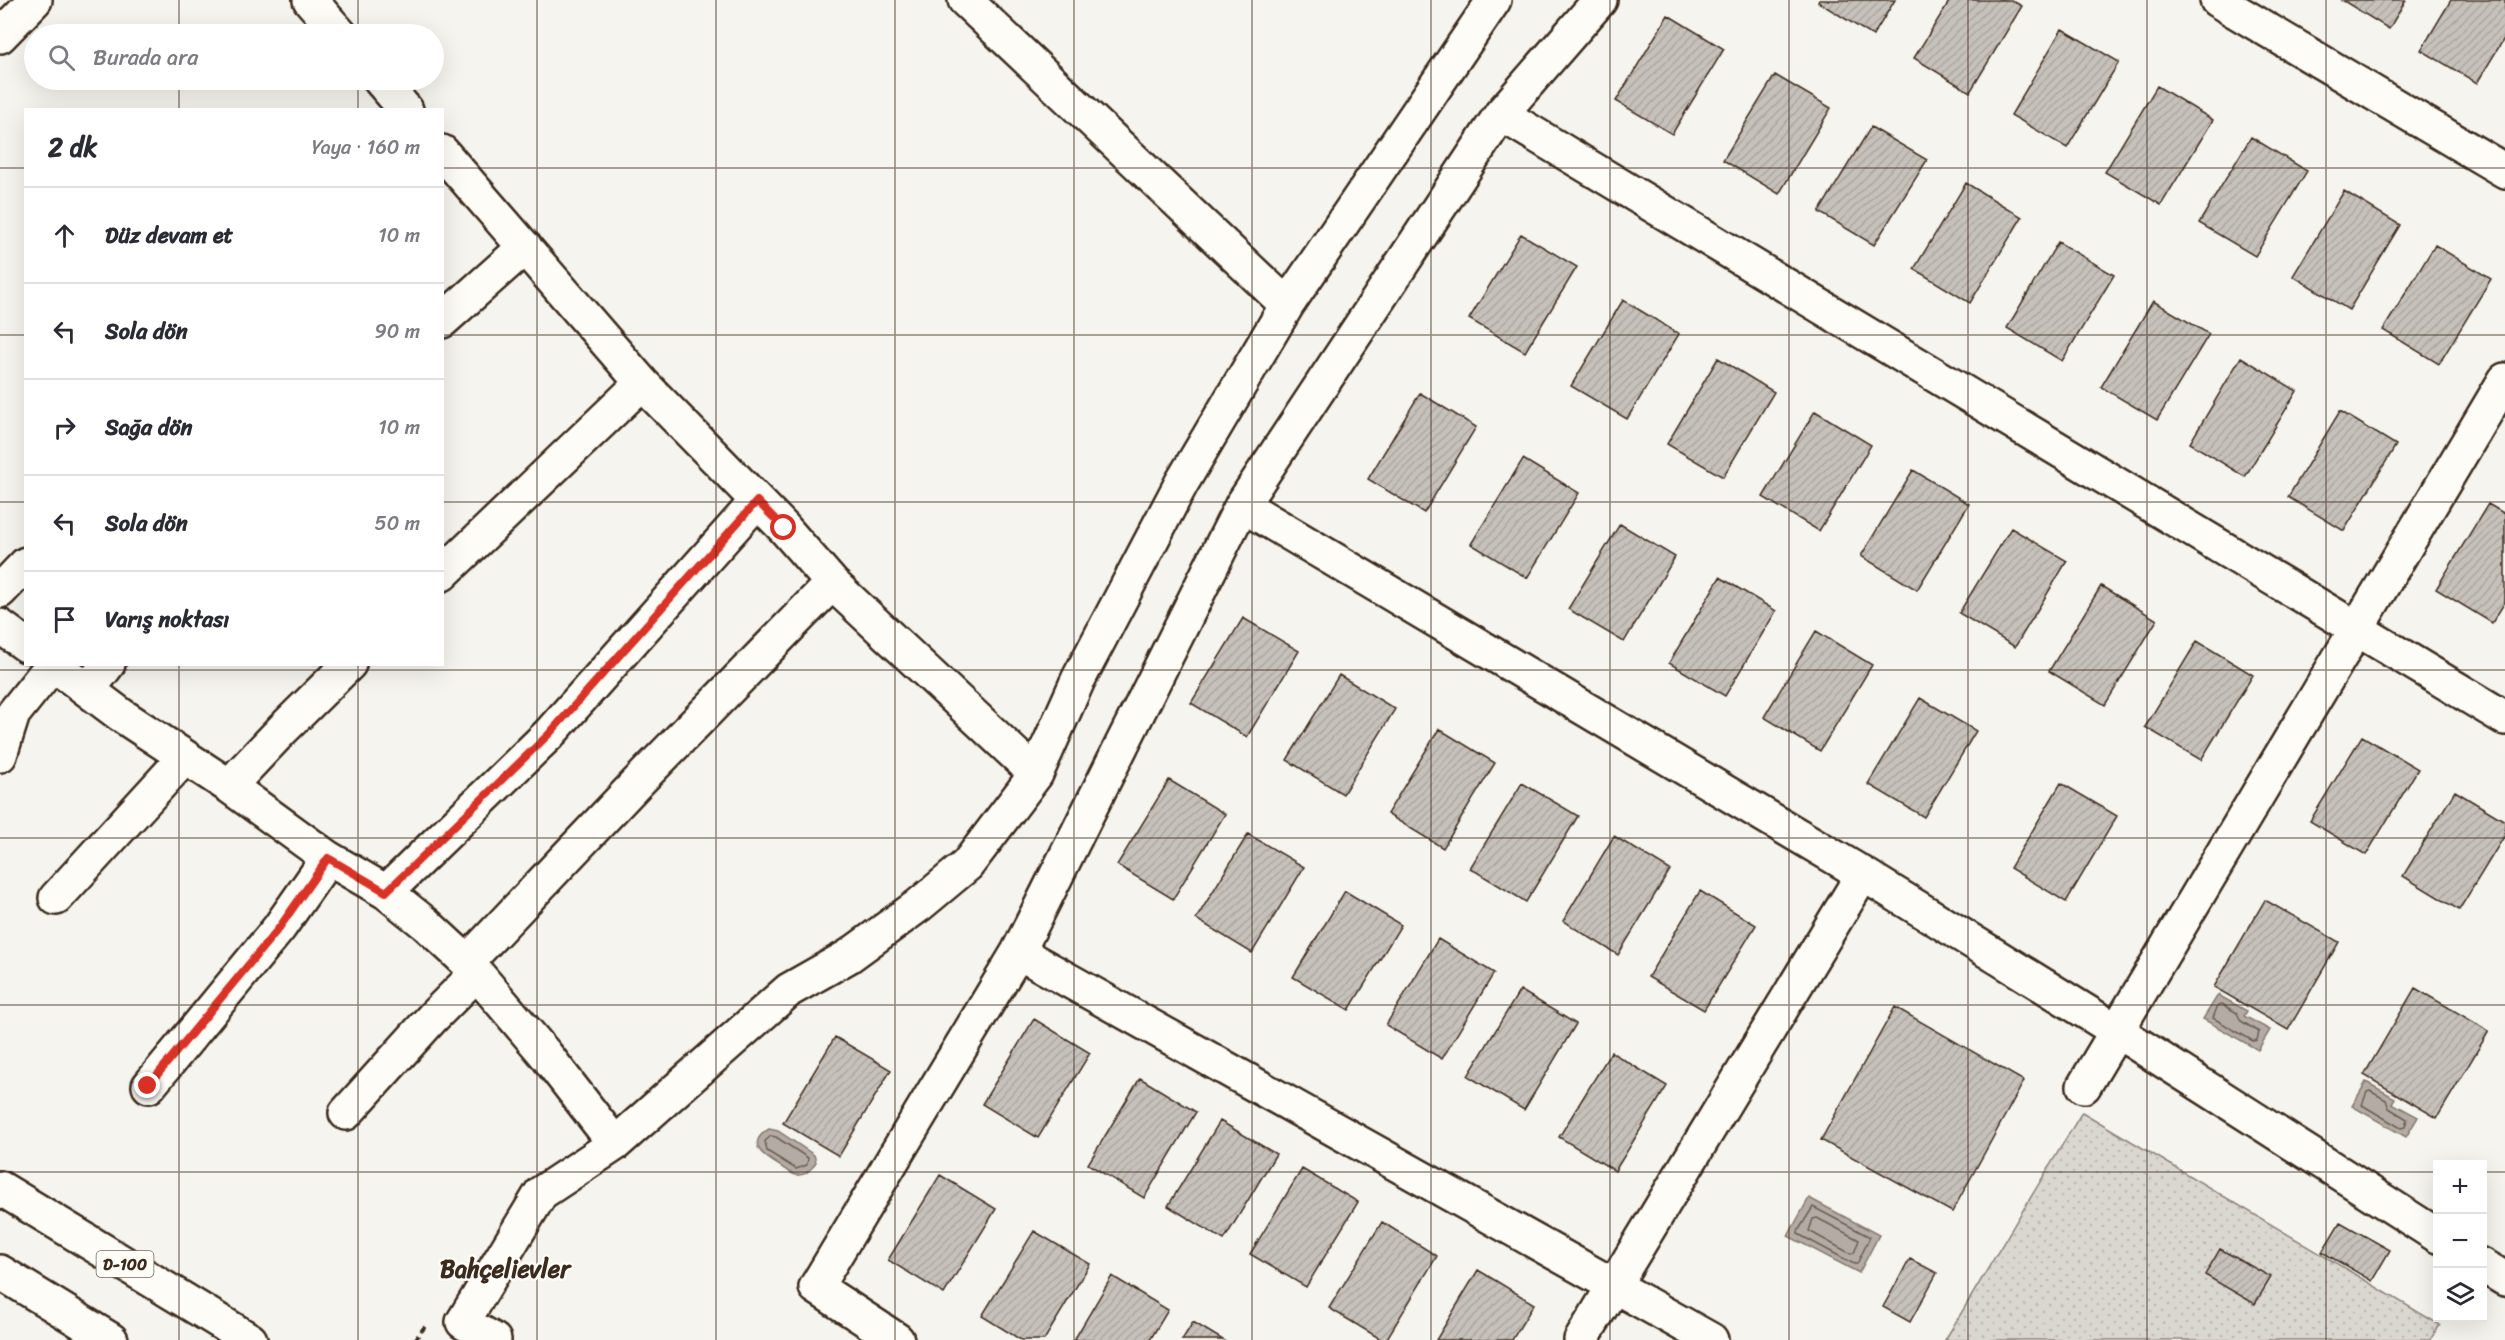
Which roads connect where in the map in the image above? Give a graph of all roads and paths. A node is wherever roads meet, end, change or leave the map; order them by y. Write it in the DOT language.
graph roads {
  1 [pos="35,0"];
  2 [pos="310,0"];
  3 [pos="965,0"];
  4 [pos="1600,0"];
  5 [pos="2217,0"];
  6 [pos="1488,2"];
  7 [pos="331,24"];
  8 [pos="0,36"];
  9 [pos="389,90"];
  10 [pos="404,108"];
  11 [pos="1501,114"];
  12 [pos="444,154"];
  13 [pos="2505,171"];
  14 [pos="525,247"];
  15 [pos="1287,305"];
  16 [pos="444,319"];
  17 [pos="2505,380"];
  18 [pos="642,383"];
  19 [pos="757,501"];
  20 [pos="1242,505"];
  21 [pos="24,566"];
  22 [pos="444,572"];
  23 [pos="832,583"];
  24 [pos="0,591"];
  25 [pos="0,626"];
  26 [pos="2357,629"];
  27 [pos="24,644"];
  28 [pos="51,666"];
  29 [pos="56,666"];
  30 [pos="106,666"];
  31 [pos="347,666"];
  32 [pos="88,690"];
  33 [pos="6,717"];
  34 [pos="2505,718"];
  35 [pos="0,755"];
  36 [pos="185,757"];
  37 [pos="1036,774"];
  38 [pos="228,786"];
  39 [pos="328,858"];
  40 [pos="1863,874"];
  41 [pos="386,892"];
  42 [pos="57,898"];
  43 [pos="1018,952"];
  44 [pos="472,968"];
  45 [pos="2117,1031"];
  46 [pos="148,1086"];
  47 [pos="2084,1086"];
  48 [pos="346,1113"];
  49 [pos="615,1144"];
  50 [pos="0,1188"];
  51 [pos="2433,1233"];
  52 [pos="2487,1268"];
  53 [pos="0,1272"];
  54 [pos="2505,1280"];
  55 [pos="1614,1286"];
  56 [pos="111,1340"];
  57 [pos="250,1340"];
  58 [pos="494,1340"];
  59 [pos="897,1340"];
  60 [pos="1581,1340"];
  61 [pos="1711,1340"];
  1 -- 8 [label="main road"];
  2 -- 7 [label="main road"];
  3 -- 15 [label="main road"];
  4 -- 11 [label="main road"];
  5 -- 13 [label="main road"];
  6 -- 15 [label="main road"];
  9 -- 10 [label="main road"];
  11 -- 20 [label="main road"];
  11 -- 26 [label="main road"];
  12 -- 14 [label="main road"];
  14 -- 16 [label="main road"];
  14 -- 18 [label="main road"];
  15 -- 37 [label="main road"];
  17 -- 26 [label="main road"];
  18 -- 19 [label="main road"];
  18 -- 22 [label="main road"];
  19 -- 23 [label="main road"];
  19 -- 41 [label="main road"];
  20 -- 40 [label="main road"];
  20 -- 43 [label="main road"];
  21 -- 24 [label="main road"];
  23 -- 37 [label="main road"];
  23 -- 44 [label="main road"];
  25 -- 27 [label="main road"];
  26 -- 34 [label="main road"];
  26 -- 45 [label="main road"];
  28 -- 33 [label="main road"];
  29 -- 32 [label="main road"];
  30 -- 32 [label="main road"];
  31 -- 38 [label="main road"];
  32 -- 36 [label="main road"];
  33 -- 35 [label="main road"];
  36 -- 38 [label="main road"];
  36 -- 42 [label="main road"];
  37 -- 49 [label="main road"];
  38 -- 39 [label="main road"];
  39 -- 41 [label="main road"];
  39 -- 46 [label="main road"];
  40 -- 45 [label="main road"];
  40 -- 55 [label="main road"];
  41 -- 44 [label="main road"];
  43 -- 55 [label="main road"];
  43 -- 59 [label="main road"];
  44 -- 48 [label="main road"];
  44 -- 49 [label="main road"];
  45 -- 47 [label="main road"];
  45 -- 51 [label="main road"];
  49 -- 58 [label="main road"];
  50 -- 57 [label="main road, D-100"];
  52 -- 54 [label="main road"];
  53 -- 56 [label="main road"];
  55 -- 60 [label="main road"];
  55 -- 61 [label="main road"];
}
